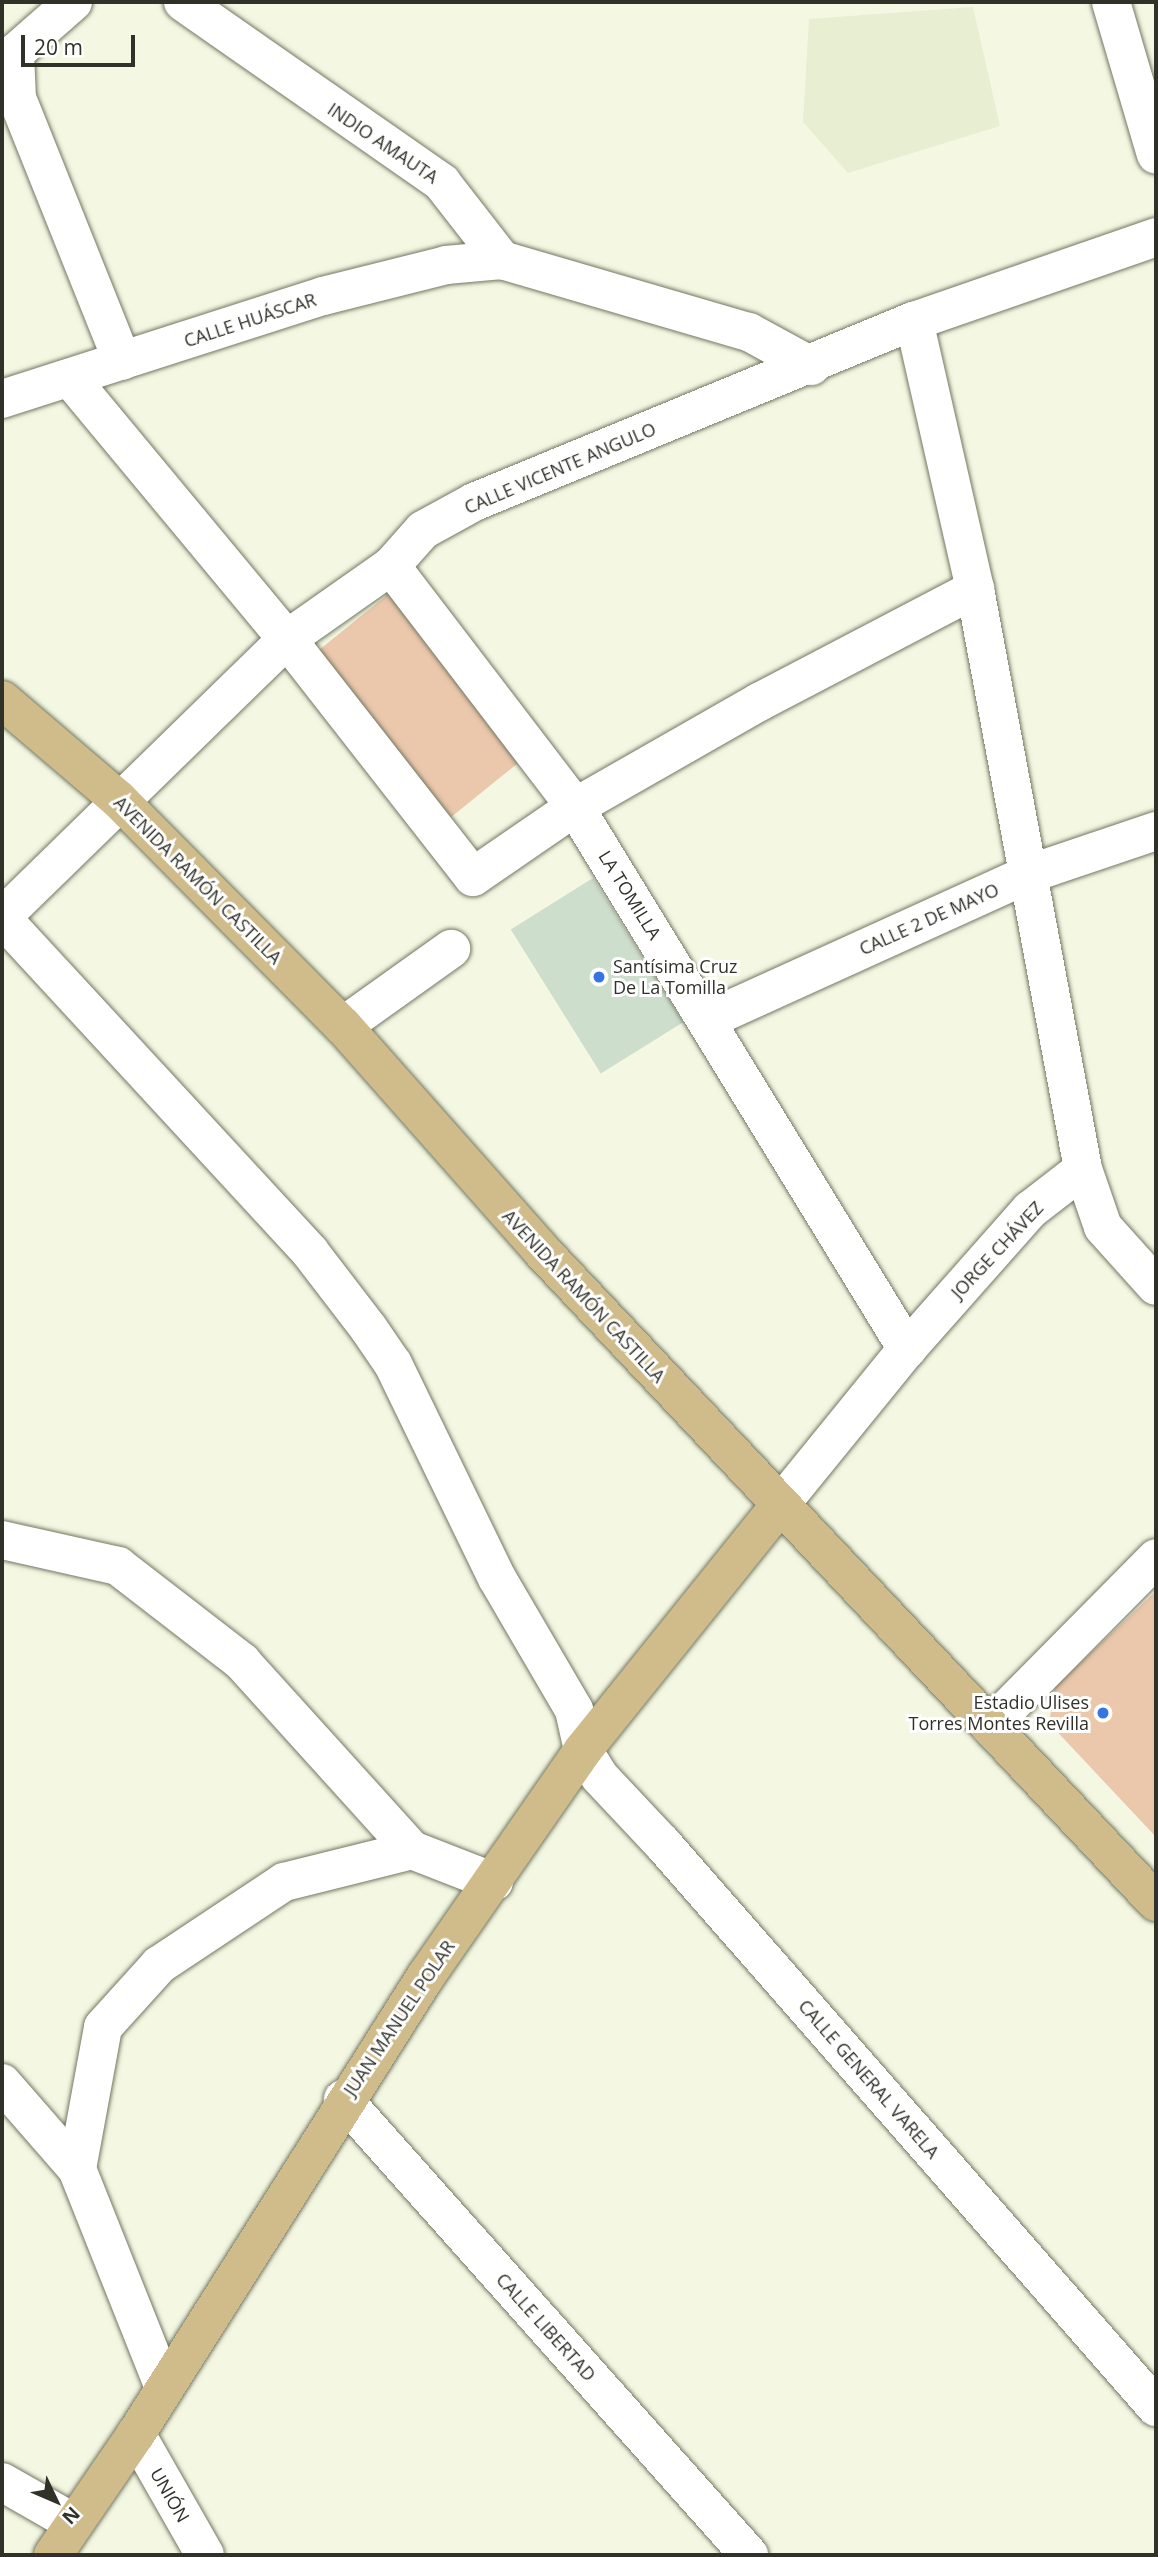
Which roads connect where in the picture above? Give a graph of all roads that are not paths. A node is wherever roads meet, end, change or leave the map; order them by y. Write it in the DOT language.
graph roads {
  1 [pos="73,2"];
  2 [pos="183,2"];
  3 [pos="1111,2"];
  4 [pos="8,49"];
  5 [pos="1156,155"];
  6 [pos="1156,237"];
  7 [pos="502,260"];
  8 [pos="914,321"];
  9 [pos="122,361"];
  10 [pos="811,366"];
  11 [pos="70,378"];
  12 [pos="2,399"];
  13 [pos="391,566"];
  14 [pos="975,589"];
  15 [pos="287,639"];
  16 [pos="2,700"];
  17 [pos="118,799"];
  18 [pos="575,807"];
  19 [pos="1156,831"];
  20 [pos="1026,875"];
  21 [pos="2,917"];
  22 [pos="451,949"];
  23 [pos="707,1020"];
  24 [pos="343,1026"];
  25 [pos="1083,1169"];
  26 [pos="1156,1286"];
  27 [pos="907,1349"];
  28 [pos="780,1505"];
  29 [pos="2,1540"];
  30 [pos="1156,1558"];
  31 [pos="990,1726"];
  32 [pos="583,1750"];
  33 [pos="412,1850"];
  34 [pos="494,1882"];
  35 [pos="1156,1902"];
  36 [pos="2,2083"];
  37 [pos="343,2099"];
  38 [pos="77,2169"];
  39 [pos="163,2385"];
  40 [pos="1156,2407"];
  41 [pos="135,2434"];
  42 [pos="2,2482"];
  43 [pos="74,2523"];
  44 [pos="53,2555"];
  45 [pos="205,2555"];
  46 [pos="748,2555"];
  1 -- 4 [label="street"];
  2 -- 7 [label="street, INDIO AMAUTA"];
  3 -- 5 [label="street"];
  4 -- 9 [label="street"];
  6 -- 8 [label="street, CALLE VICENTE ANGULO"];
  7 -- 9 [label="street, CALLE HUÁSCAR"];
  7 -- 10 [label="street"];
  8 -- 10 [label="street, CALLE VICENTE ANGULO"];
  8 -- 14 [label="street"];
  9 -- 11 [label="street, CALLE HUÁSCAR"];
  10 -- 13 [label="street, CALLE VICENTE ANGULO"];
  11 -- 12 [label="street, CALLE HUÁSCAR"];
  11 -- 15 [label="street"];
  13 -- 15 [label="street, CALLE VICENTE ANGULO"];
  13 -- 18 [label="street, LA TOMILLA"];
  14 -- 18 [label="street"];
  14 -- 20 [label="street"];
  15 -- 17 [label="street, CALLE VICENTE ANGULO"];
  15 -- 18 [label="street"];
  16 -- 17 [label="main road, AVENIDA RAMÓN CASTILLA"];
  17 -- 21 [label="street, CALLE VICENTE ANGULO"];
  17 -- 24 [label="main road, AVENIDA RAMÓN CASTILLA"];
  18 -- 23 [label="street, LA TOMILLA"];
  19 -- 20 [label="street, CALLE 2 DE MAYO"];
  20 -- 23 [label="street, CALLE 2 DE MAYO"];
  20 -- 25 [label="street"];
  21 -- 32 [label="street"];
  22 -- 24 [label="street"];
  23 -- 27 [label="street, LA TOMILLA"];
  24 -- 28 [label="main road, AVENIDA RAMÓN CASTILLA"];
  25 -- 26 [label="street"];
  25 -- 27 [label="street, JORGE CHÁVEZ"];
  27 -- 28 [label="street, JORGE CHÁVEZ"];
  28 -- 31 [label="main road, AVENIDA RAMÓN CASTILLA"];
  28 -- 32 [label="main road, JUAN MANUEL POLAR"];
  29 -- 33 [label="street"];
  30 -- 31 [label="street"];
  31 -- 35 [label="main road, AVENIDA RAMÓN CASTILLA"];
  32 -- 34 [label="main road, JUAN MANUEL POLAR"];
  32 -- 40 [label="street, CALLE GENERAL VARELA"];
  33 -- 34 [label="street"];
  33 -- 38 [label="street"];
  34 -- 37 [label="main road, JUAN MANUEL POLAR"];
  36 -- 38 [label="street"];
  37 -- 39 [label="main road, JUAN MANUEL POLAR"];
  37 -- 46 [label="street, CALLE LIBERTAD"];
  38 -- 39 [label="street"];
  39 -- 41 [label="main road, JUAN MANUEL POLAR"];
  41 -- 43 [label="main road, JUAN MANUEL POLAR"];
  41 -- 45 [label="street, UNIÓN"];
  42 -- 43 [label="street"];
  43 -- 44 [label="main road, JUAN MANUEL POLAR"];
}
